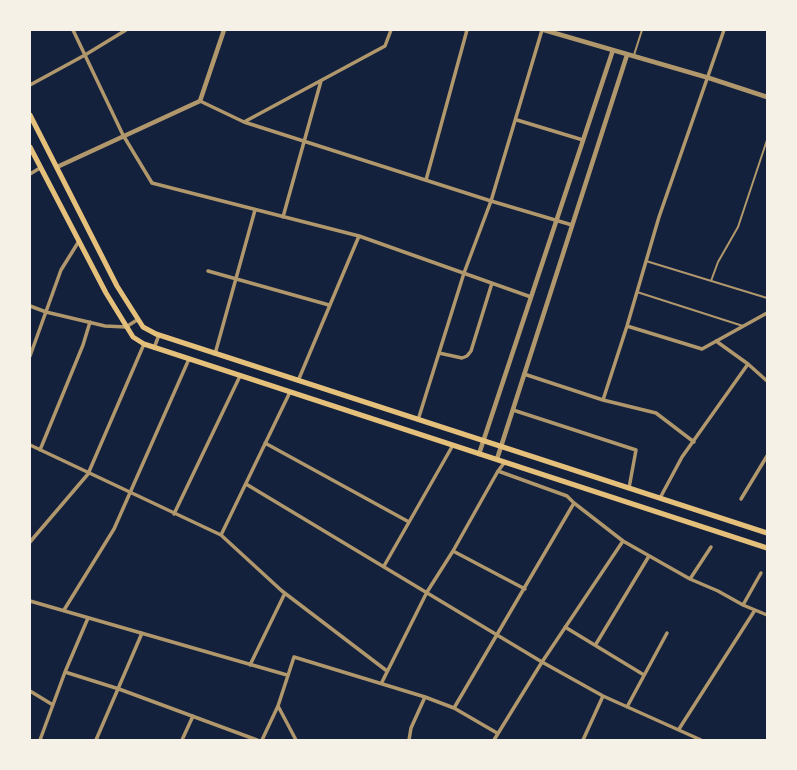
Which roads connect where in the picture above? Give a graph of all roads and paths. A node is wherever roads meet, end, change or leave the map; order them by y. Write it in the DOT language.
graph roads {
  1 [pos="73,30"];
  2 [pos="126,30"];
  3 [pos="224,30"];
  4 [pos="391,30"];
  5 [pos="468,30"];
  6 [pos="543,30"];
  7 [pos="642,30"];
  8 [pos="724,30"];
  9 [pos="613,50"];
  10 [pos="85,55"];
  11 [pos="627,55"];
  12 [pos="633,56"];
  13 [pos="709,78"];
  14 [pos="321,81"];
  15 [pos="30,85"];
  16 [pos="767,97"];
  17 [pos="200,101"];
  18 [pos="30,115"];
  19 [pos="517,120"];
  20 [pos="244,122"];
  21 [pos="123,135"];
  22 [pos="583,140"];
  23 [pos="767,140"];
  24 [pos="304,142"];
  25 [pos="30,147"];
  26 [pos="57,167"];
  27 [pos="40,168"];
  28 [pos="30,174"];
  29 [pos="426,180"];
  30 [pos="491,201"];
  31 [pos="255,210"];
  32 [pos="282,217"];
  33 [pos="556,220"];
  34 [pos="572,225"];
  35 [pos="359,236"];
  36 [pos="79,241"];
  37 [pos="646,261"];
  38 [pos="208,271"];
  39 [pos="464,273"];
  40 [pos="236,278"];
  41 [pos="711,281"];
  42 [pos="492,283"];
  43 [pos="637,292"];
  44 [pos="531,297"];
  45 [pos="767,298"];
  46 [pos="329,305"];
  47 [pos="30,306"];
  48 [pos="46,312"];
  49 [pos="767,313"];
  50 [pos="137,320"];
  51 [pos="90,322"];
  52 [pos="627,326"];
  53 [pos="743,326"];
  54 [pos="126,327"];
  55 [pos="159,335"];
  56 [pos="716,341"];
  57 [pos="144,344"];
  58 [pos="154,348"];
  59 [pos="439,353"];
  60 [pos="215,354"];
  61 [pos="30,356"];
  62 [pos="189,359"];
  63 [pos="748,364"];
  64 [pos="524,374"];
  65 [pos="240,376"];
  66 [pos="298,380"];
  67 [pos="767,381"];
  68 [pos="290,392"];
  69 [pos="603,400"];
  70 [pos="513,410"];
  71 [pos="418,420"];
  72 [pos="483,441"];
  73 [pos="694,442"];
  74 [pos="265,443"];
  75 [pos="30,445"];
  76 [pos="453,445"];
  77 [pos="501,447"];
  78 [pos="40,450"];
  79 [pos="479,454"];
  80 [pos="767,456"];
  81 [pos="497,459"];
  82 [pos="505,462"];
  83 [pos="498,471"];
  84 [pos="88,474"];
  85 [pos="246,484"];
  86 [pos="629,488"];
  87 [pos="129,492"];
  88 [pos="660,498"];
  89 [pos="741,499"];
  90 [pos="574,503"];
  91 [pos="174,514"];
  92 [pos="409,522"];
  93 [pos="767,534"];
  94 [pos="221,535"];
  95 [pos="623,541"];
  96 [pos="30,542"];
  97 [pos="711,547"];
  98 [pos="767,548"];
  99 [pos="453,551"];
  100 [pos="649,556"];
  101 [pos="384,566"];
  102 [pos="761,573"];
  103 [pos="690,579"];
  104 [pos="525,589"];
  105 [pos="427,592"];
  106 [pos="285,593"];
  107 [pos="30,601"];
  108 [pos="743,605"];
  109 [pos="64,610"];
  110 [pos="755,610"];
  111 [pos="767,615"];
  112 [pos="88,618"];
  113 [pos="565,627"];
  114 [pos="142,633"];
  115 [pos="667,633"];
  116 [pos="497,635"];
  117 [pos="596,644"];
  118 [pos="542,662"];
  119 [pos="250,665"];
  120 [pos="387,671"];
  121 [pos="65,672"];
  122 [pos="287,675"];
  123 [pos="644,675"];
  124 [pos="382,682"];
  125 [pos="119,689"];
  126 [pos="30,691"];
  127 [pos="603,696"];
  128 [pos="425,697"];
  129 [pos="53,705"];
  130 [pos="278,706"];
  131 [pos="627,707"];
  132 [pos="454,708"];
  133 [pos="193,716"];
  134 [pos="679,729"];
  135 [pos="497,733"];
  136 [pos="40,740"];
  137 [pos="96,740"];
  138 [pos="182,740"];
  139 [pos="257,740"];
  140 [pos="262,740"];
  141 [pos="296,740"];
  142 [pos="409,740"];
  143 [pos="494,740"];
  144 [pos="583,740"];
  145 [pos="701,740"];
  1 -- 10 [label="street"];
  2 -- 10 [label="street"];
  3 -- 17 [label="street"];
  4 -- 14 [label="street"];
  5 -- 29 [label="street"];
  6 -- 9 [label="street"];
  6 -- 19 [label="street"];
  7 -- 12 [label="lane"];
  8 -- 13 [label="street"];
  9 -- 11 [label="street"];
  9 -- 22 [label="street"];
  10 -- 15 [label="street"];
  10 -- 21 [label="street"];
  11 -- 12 [label="street"];
  11 -- 34 [label="street"];
  12 -- 13 [label="street"];
  13 -- 16 [label="street"];
  13 -- 37 [label="street"];
  14 -- 20 [label="street"];
  14 -- 24 [label="street"];
  17 -- 20 [label="street"];
  17 -- 21 [label="street"];
  18 -- 26 [label="main road"];
  19 -- 22 [label="street"];
  19 -- 30 [label="street"];
  20 -- 24 [label="street"];
  21 -- 26 [label="street"];
  21 -- 31 [label="street"];
  22 -- 33 [label="street"];
  23 -- 41 [label="lane"];
  24 -- 29 [label="street"];
  24 -- 32 [label="street"];
  25 -- 27 [label="main road"];
  26 -- 50 [label="main road"];
  27 -- 28 [label="street"];
  27 -- 36 [label="main road"];
  29 -- 30 [label="street"];
  30 -- 33 [label="street"];
  30 -- 39 [label="street"];
  31 -- 32 [label="street"];
  31 -- 40 [label="street"];
  32 -- 35 [label="street"];
  33 -- 34 [label="street"];
  33 -- 44 [label="street"];
  34 -- 64 [label="street"];
  35 -- 39 [label="street"];
  35 -- 46 [label="street"];
  36 -- 48 [label="street"];
  36 -- 54 [label="main road"];
  37 -- 41 [label="lane"];
  37 -- 43 [label="street"];
  38 -- 40 [label="street"];
  39 -- 42 [label="street"];
  39 -- 59 [label="street"];
  40 -- 46 [label="street"];
  40 -- 60 [label="street"];
  41 -- 45 [label="lane"];
  42 -- 44 [label="street"];
  42 -- 59 [label="street"];
  43 -- 52 [label="street"];
  43 -- 53 [label="lane"];
  44 -- 72 [label="street"];
  46 -- 66 [label="street"];
  47 -- 48 [label="street"];
  48 -- 51 [label="street"];
  48 -- 61 [label="street"];
  49 -- 53 [label="street"];
  50 -- 54 [label="street"];
  50 -- 55 [label="main road"];
  51 -- 54 [label="street"];
  51 -- 78 [label="street"];
  52 -- 56 [label="street"];
  52 -- 69 [label="street"];
  53 -- 56 [label="street"];
  54 -- 57 [label="main road"];
  55 -- 58 [label="street"];
  55 -- 60 [label="main road"];
  56 -- 63 [label="street"];
  57 -- 58 [label="main road"];
  57 -- 84 [label="street"];
  58 -- 62 [label="main road"];
  59 -- 71 [label="street"];
  60 -- 66 [label="main road"];
  62 -- 65 [label="main road"];
  62 -- 87 [label="street"];
  63 -- 67 [label="street"];
  63 -- 73 [label="street"];
  64 -- 69 [label="street"];
  64 -- 70 [label="street"];
  65 -- 68 [label="main road"];
  65 -- 91 [label="street"];
  66 -- 71 [label="main road"];
  68 -- 74 [label="street"];
  68 -- 76 [label="main road"];
  69 -- 73 [label="street"];
  70 -- 77 [label="street"];
  70 -- 86 [label="street"];
  71 -- 72 [label="main road"];
  72 -- 77 [label="main road"];
  72 -- 79 [label="street"];
  73 -- 88 [label="street"];
  74 -- 85 [label="street"];
  74 -- 92 [label="street"];
  75 -- 78 [label="street"];
  76 -- 79 [label="main road"];
  76 -- 92 [label="street"];
  77 -- 81 [label="street"];
  77 -- 86 [label="main road"];
  78 -- 84 [label="street"];
  79 -- 81 [label="main road"];
  80 -- 89 [label="street"];
  81 -- 82 [label="main road"];
  82 -- 83 [label="street"];
  82 -- 98 [label="main road"];
  83 -- 90 [label="street"];
  83 -- 99 [label="street"];
  84 -- 87 [label="street"];
  84 -- 96 [label="street"];
  85 -- 94 [label="street"];
  85 -- 101 [label="street"];
  86 -- 88 [label="main road"];
  87 -- 91 [label="street"];
  87 -- 109 [label="street"];
  88 -- 93 [label="main road"];
  90 -- 95 [label="street"];
  90 -- 104 [label="street"];
  91 -- 94 [label="street"];
  92 -- 101 [label="street"];
  94 -- 106 [label="street"];
  95 -- 100 [label="street"];
  95 -- 113 [label="street"];
  97 -- 103 [label="street"];
  99 -- 104 [label="street"];
  99 -- 105 [label="street"];
  100 -- 103 [label="street"];
  100 -- 117 [label="street"];
  101 -- 105 [label="street"];
  102 -- 108 [label="street"];
  103 -- 108 [label="street"];
  104 -- 116 [label="street"];
  105 -- 116 [label="street"];
  105 -- 120 [label="street"];
  106 -- 119 [label="street"];
  106 -- 120 [label="street"];
  107 -- 109 [label="street"];
  108 -- 110 [label="street"];
  109 -- 112 [label="street"];
  110 -- 111 [label="street"];
  110 -- 134 [label="street"];
  112 -- 114 [label="street"];
  112 -- 121 [label="street"];
  113 -- 117 [label="street"];
  113 -- 118 [label="street"];
  114 -- 119 [label="street"];
  114 -- 125 [label="street"];
  115 -- 123 [label="street"];
  116 -- 118 [label="street"];
  116 -- 132 [label="street"];
  117 -- 123 [label="street"];
  118 -- 127 [label="street"];
  118 -- 135 [label="street"];
  119 -- 122 [label="street"];
  120 -- 124 [label="street"];
  121 -- 125 [label="street"];
  121 -- 129 [label="street"];
  122 -- 124 [label="street"];
  122 -- 130 [label="street"];
  123 -- 131 [label="street"];
  124 -- 128 [label="street"];
  125 -- 133 [label="street"];
  125 -- 137 [label="street"];
  126 -- 129 [label="street"];
  127 -- 131 [label="street"];
  127 -- 144 [label="street"];
  128 -- 132 [label="street"];
  128 -- 142 [label="street"];
  129 -- 136 [label="street"];
  130 -- 140 [label="street"];
  130 -- 141 [label="street"];
  131 -- 134 [label="street"];
  132 -- 135 [label="street"];
  133 -- 138 [label="street"];
  133 -- 139 [label="street"];
  134 -- 145 [label="street"];
  135 -- 143 [label="street"];
}
